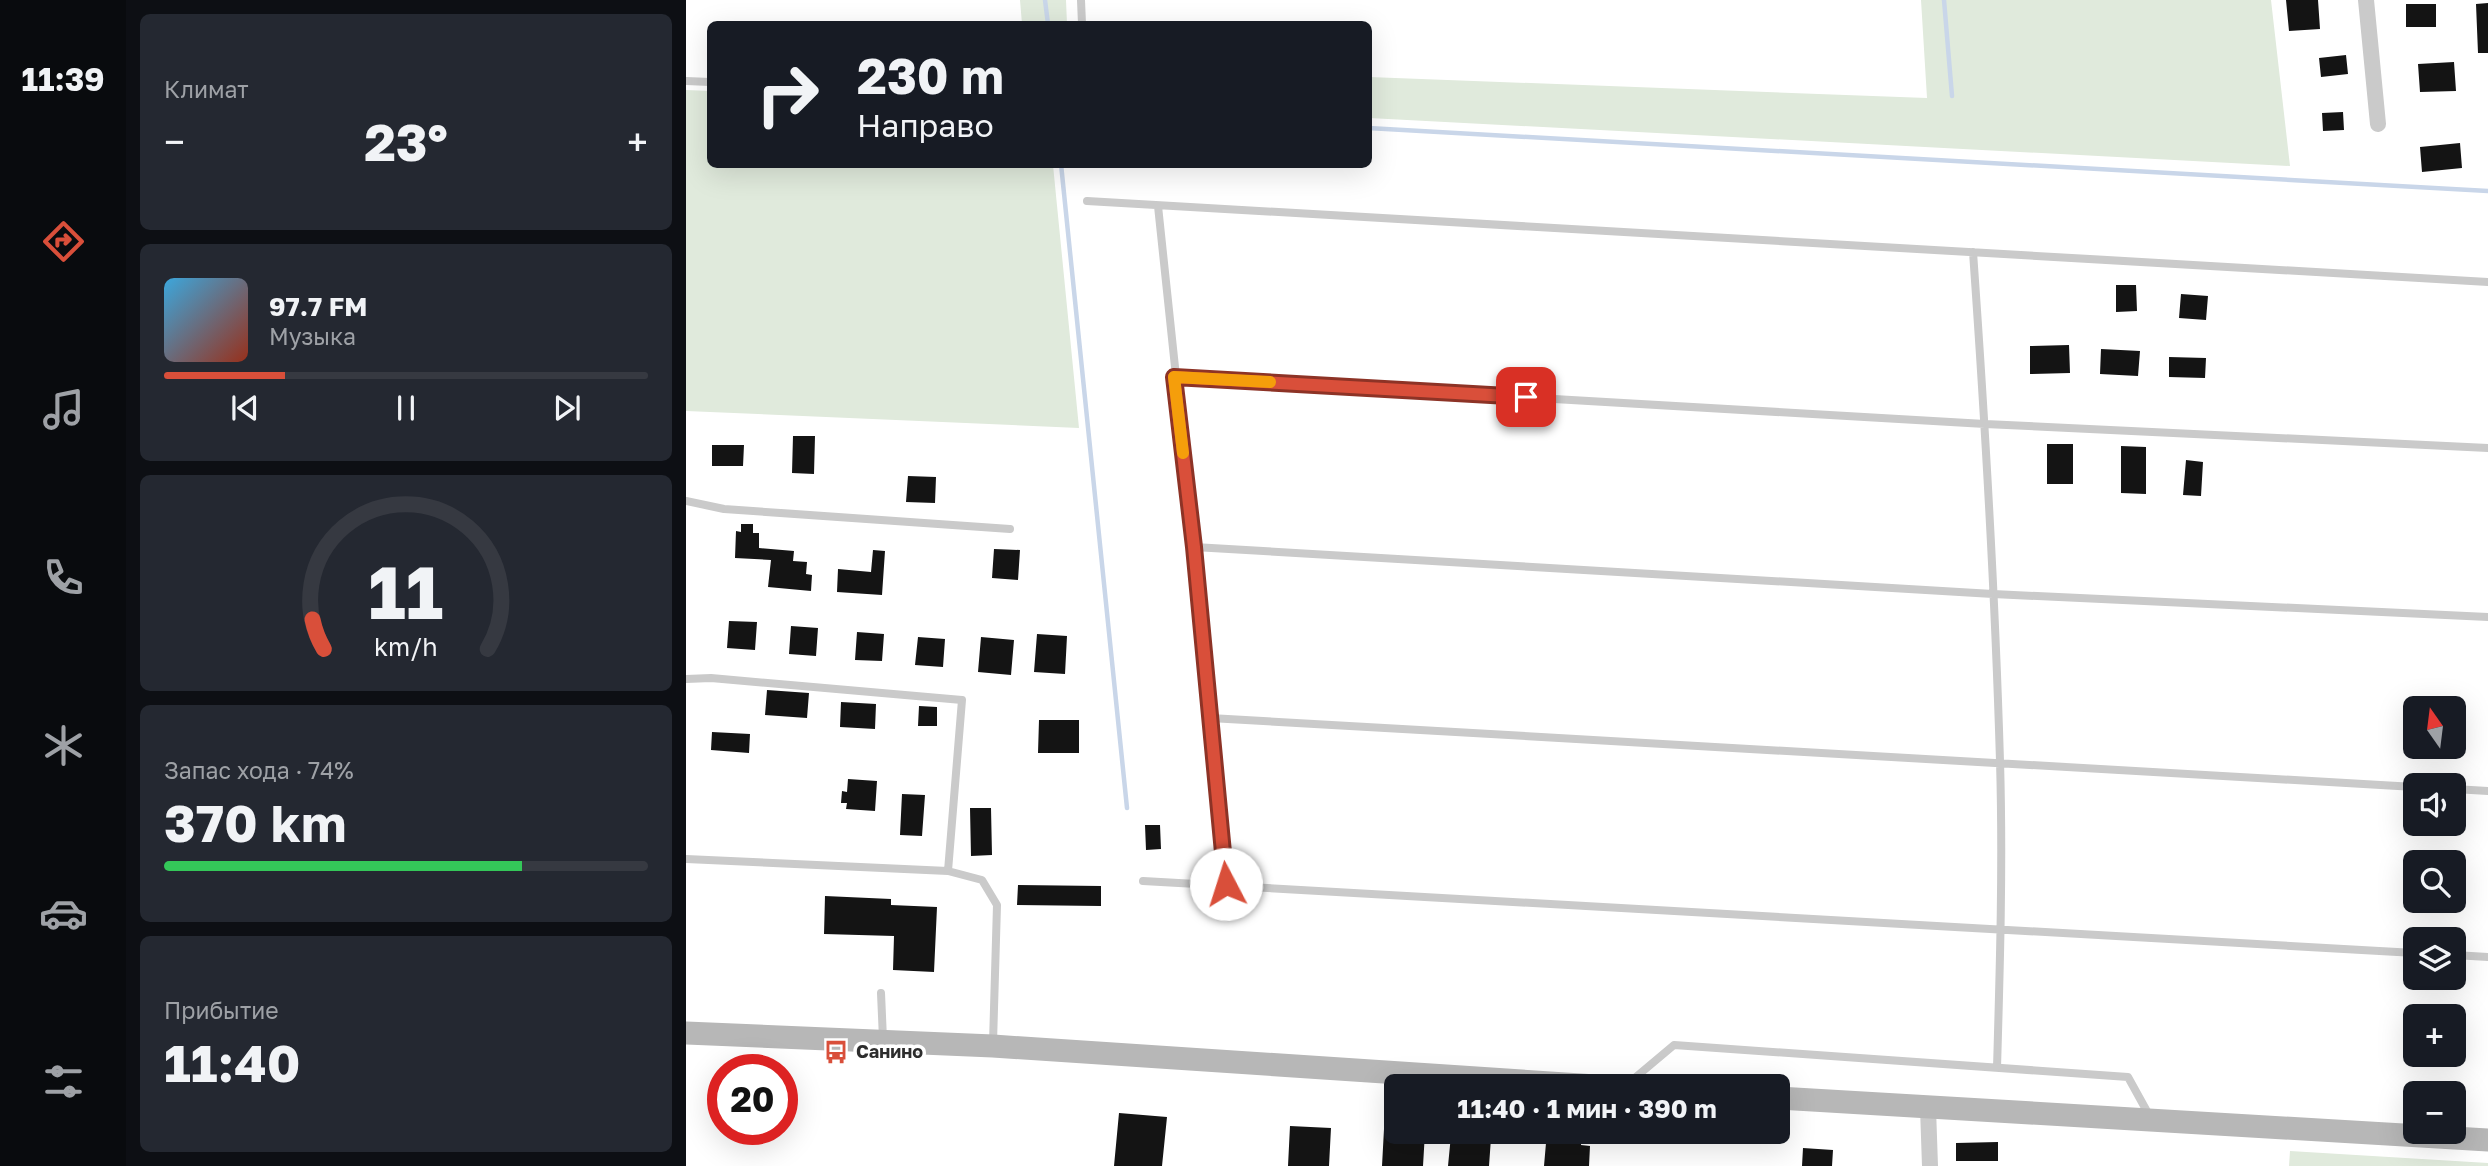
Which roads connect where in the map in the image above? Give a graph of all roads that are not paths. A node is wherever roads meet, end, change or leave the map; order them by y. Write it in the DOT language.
graph roads {
  1 [pos="1081,0"];
  2 [pos="2366,0"];
  3 [pos="1082,21"];
  4 [pos="686,81"];
  5 [pos="707,82"];
  6 [pos="2378,124"];
  7 [pos="1087,201"];
  8 [pos="1158,206"];
  9 [pos="1973,252"];
  10 [pos="2488,282"];
  11 [pos="1174,377"];
  12 [pos="1985,424"];
  13 [pos="2488,447"];
  14 [pos="686,501"];
  15 [pos="1010,529"];
  16 [pos="1194,547"];
  17 [pos="1993,594"];
  18 [pos="2488,617"];
  19 [pos="686,679"];
  20 [pos="1210,718"];
  21 [pos="2000,762"];
  22 [pos="2403,786"];
  23 [pos="2466,790"];
  24 [pos="2488,791"];
  25 [pos="686,859"];
  26 [pos="948,871"];
  27 [pos="1143,881"];
  28 [pos="1226,884"];
  29 [pos="2001,929"];
  30 [pos="2403,952"];
  31 [pos="2466,956"];
  32 [pos="2488,957"];
  33 [pos="881,993"];
  34 [pos="686,1033"];
  35 [pos="883,1042"];
  36 [pos="993,1046"];
  37 [pos="1997,1069"];
  38 [pos="1415,1074"];
  39 [pos="1639,1074"];
  40 [pos="1790,1099"];
  41 [pos="1928,1108"];
  42 [pos="2152,1121"];
  43 [pos="2488,1140"];
  44 [pos="1930,1166"];
  1 -- 3 [label="lane"];
  2 -- 6 [label="street"];
  4 -- 5 [label="lane"];
  7 -- 8 [label="lane"];
  8 -- 9 [label="lane"];
  8 -- 11 [label="lane"];
  9 -- 10 [label="lane"];
  9 -- 12 [label="lane"];
  11 -- 12 [label="lane"];
  11 -- 16 [label="lane"];
  12 -- 13 [label="lane"];
  12 -- 17 [label="lane"];
  14 -- 15 [label="lane"];
  16 -- 17 [label="lane"];
  16 -- 20 [label="lane"];
  17 -- 18 [label="lane"];
  17 -- 21 [label="lane"];
  19 -- 26 [label="lane"];
  20 -- 21 [label="lane"];
  20 -- 28 [label="lane"];
  21 -- 22 [label="lane"];
  21 -- 29 [label="lane"];
  23 -- 24 [label="lane"];
  25 -- 26 [label="lane"];
  26 -- 36 [label="lane"];
  27 -- 28 [label="lane"];
  28 -- 29 [label="lane"];
  29 -- 30 [label="lane"];
  29 -- 37 [label="lane"];
  31 -- 32 [label="lane"];
  33 -- 35 [label="lane"];
  34 -- 35 [label="street"];
  35 -- 36 [label="street"];
  36 -- 38 [label="street"];
  37 -- 39 [label="lane"];
  37 -- 42 [label="lane"];
  40 -- 41 [label="street"];
  41 -- 42 [label="street"];
  41 -- 44 [label="street"];
  42 -- 43 [label="street"];
}
